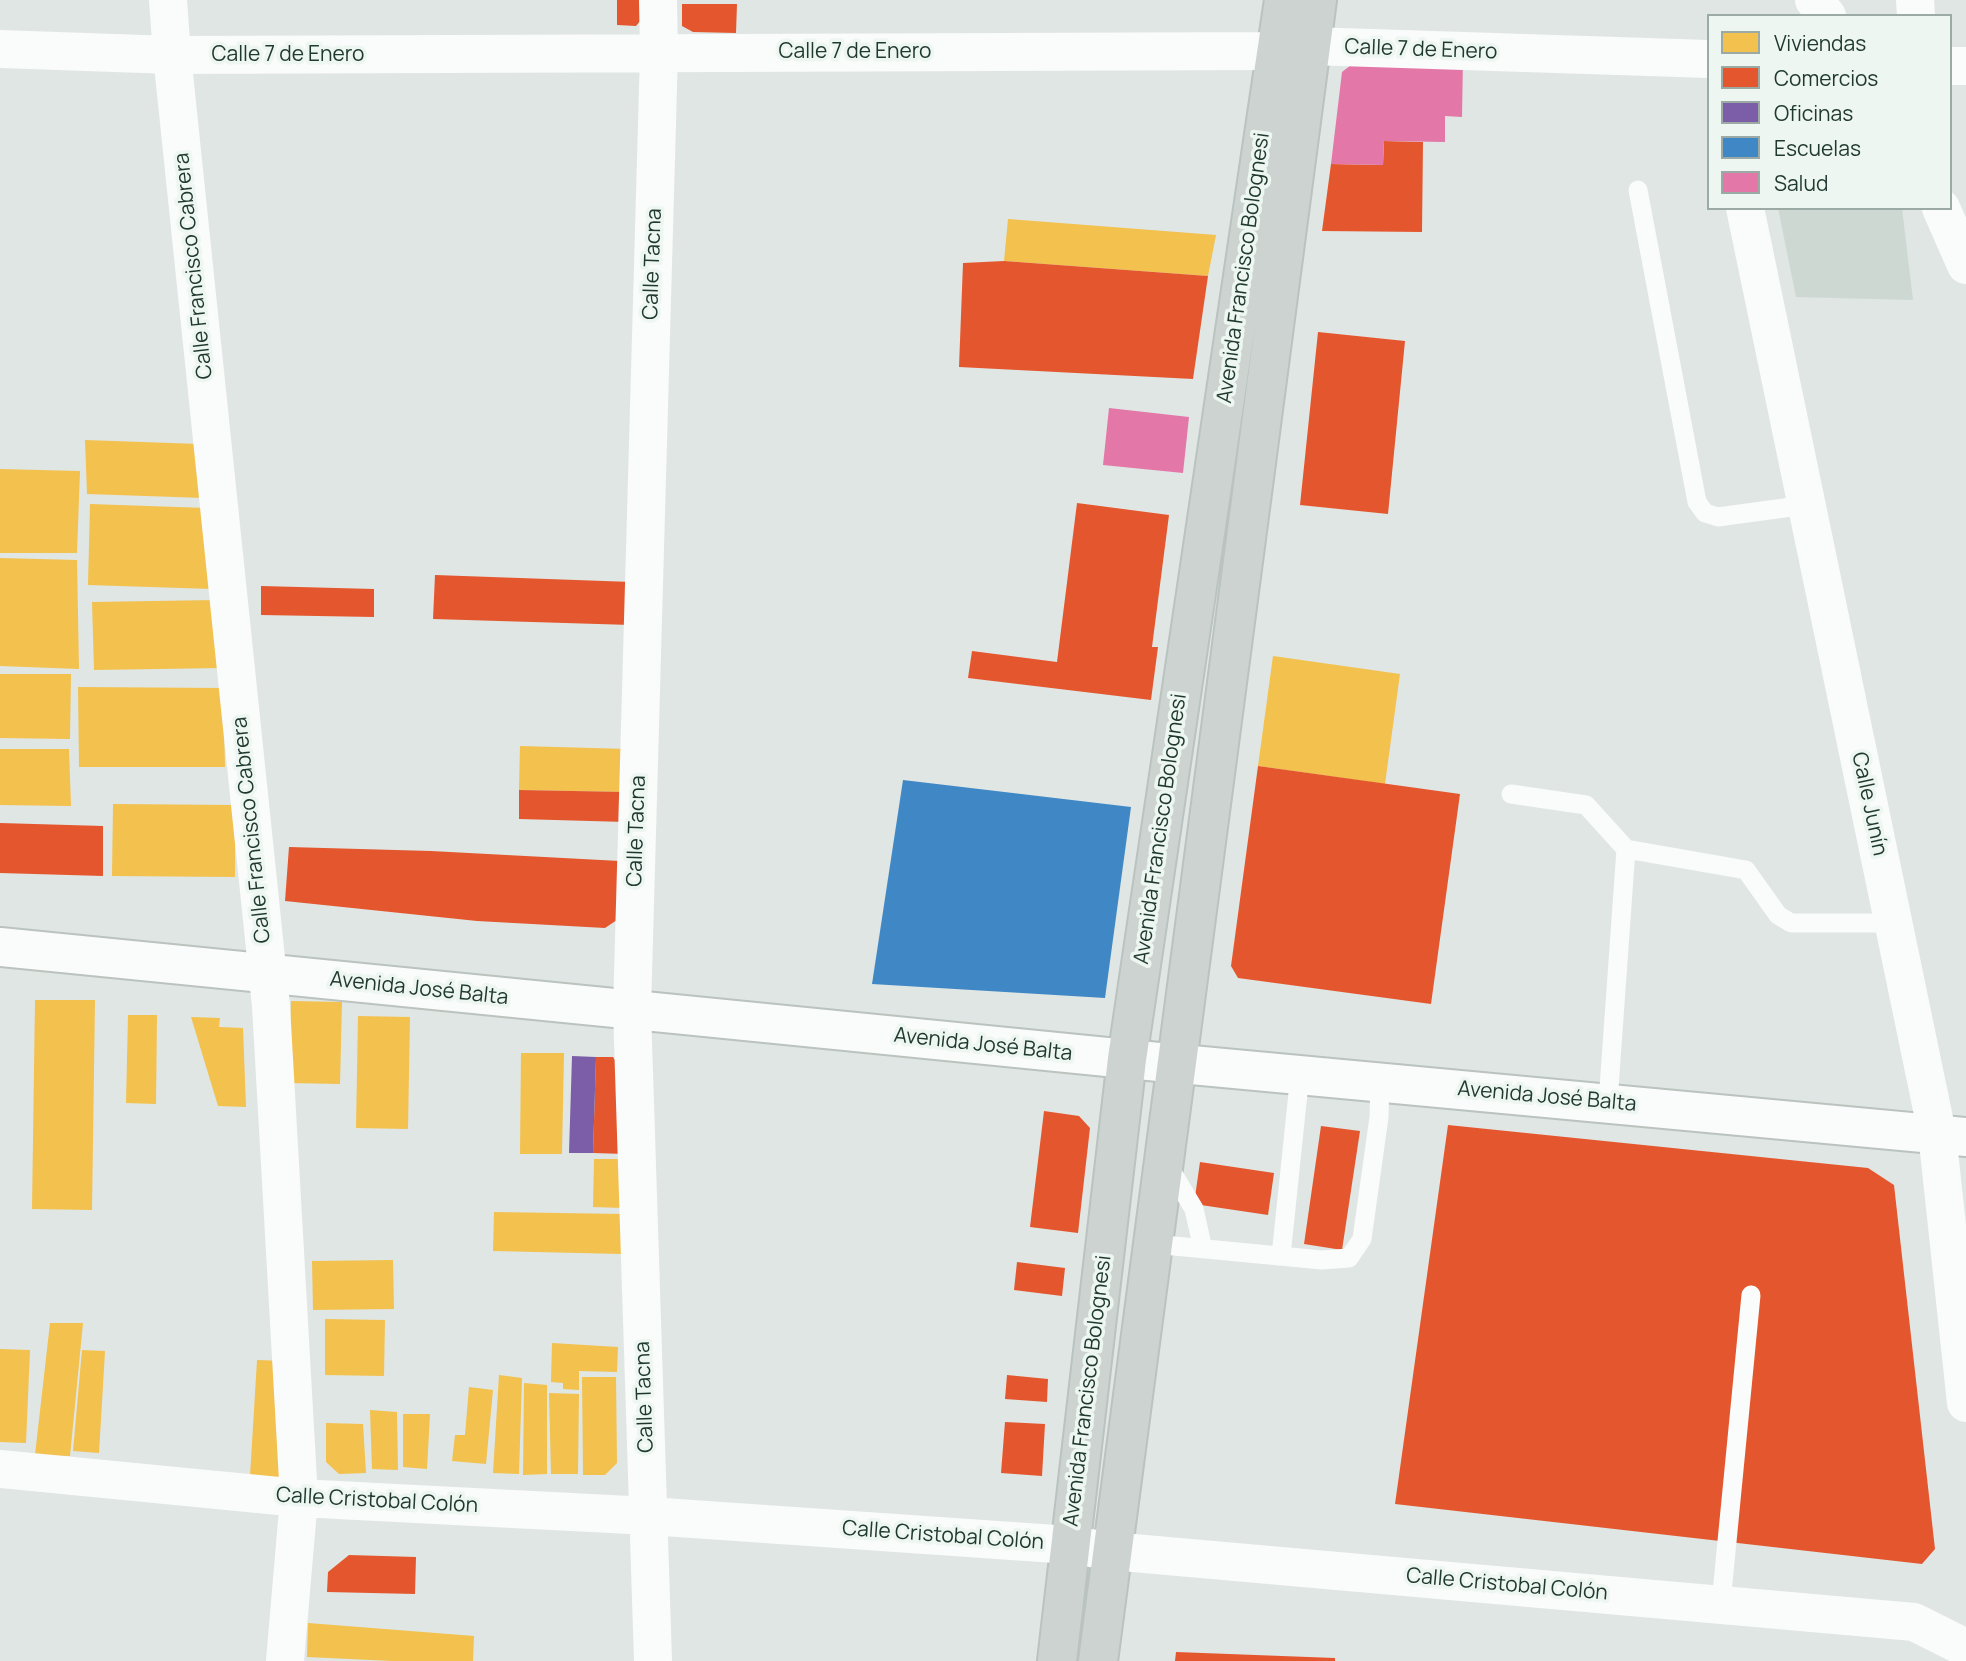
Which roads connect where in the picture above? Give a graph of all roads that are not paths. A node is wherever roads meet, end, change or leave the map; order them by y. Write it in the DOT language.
graph roads {
  1 [pos="168,0"];
  2 [pos="658,0"];
  3 [pos="1284,0"];
  4 [pos="1317,0"];
  5 [pos="1814,0"];
  6 [pos="1825,14"];
  7 [pos="1293,48"];
  8 [pos="0,49"];
  9 [pos="659,52"];
  10 [pos="172,55"];
  11 [pos="1707,59"];
  12 [pos="1638,190"];
  13 [pos="1745,210"];
  14 [pos="1942,210"];
  15 [pos="1966,265"];
  16 [pos="1806,505"];
  17 [pos="1511,794"];
  18 [pos="1626,849"];
  19 [pos="1893,922"];
  20 [pos="0,947"];
  21 [pos="268,974"];
  22 [pos="632,1010"];
  23 [pos="1127,1059"];
  24 [pos="1177,1063"];
  25 [pos="1300,1074"];
  26 [pos="1380,1081"];
  27 [pos="1608,1102"];
  28 [pos="1952,1135"];
  29 [pos="1164,1159"];
  30 [pos="1153,1244"];
  31 [pos="1203,1249"];
  32 [pos="1281,1256"];
  33 [pos="1751,1295"];
  34 [pos="1966,1403"];
  35 [pos="0,1469"];
  36 [pos="299,1498"];
  37 [pos="649,1516"];
  38 [pos="1070,1545"];
  39 [pos="1111,1551"];
  40 [pos="1721,1603"];
  41 [pos="1962,1646"];
  42 [pos="285,1661"];
  43 [pos="653,1661"];
  44 [pos="1057,1661"];
  45 [pos="1098,1661"];
  1 -- 10 [label="street, Calle Francisco Cabrera"];
  2 -- 9 [label="street, Calle Tacna"];
  3 -- 7 [label="main road, Avenida Francisco Bolognesi"];
  4 -- 7 [label="main road, Avenida Francisco Bolognesi"];
  5 -- 6 [label="street"];
  7 -- 9 [label="street, Calle 7 de Enero"];
  7 -- 11 [label="street, Calle 7 de Enero"];
  7 -- 23 [label="main road, Avenida Francisco Bolognesi"];
  7 -- 24 [label="main road, Avenida Francisco Bolognesi"];
  8 -- 10 [label="street, Calle 7 de Enero"];
  9 -- 10 [label="street, Calle 7 de Enero"];
  9 -- 22 [label="street, Calle Tacna"];
  10 -- 21 [label="street, Calle Francisco Cabrera"];
  12 -- 16 [label="lane"];
  13 -- 16 [label="street, Calle Junín"];
  14 -- 15 [label="street"];
  16 -- 19 [label="street, Calle Junín"];
  17 -- 18 [label="lane"];
  18 -- 19 [label="lane"];
  18 -- 27 [label="lane"];
  19 -- 28 [label="street, Calle Junín"];
  20 -- 21 [label="street, Avenida José Balta"];
  21 -- 22 [label="street, Avenida José Balta"];
  21 -- 36 [label="street, Calle Francisco Cabrera"];
  22 -- 23 [label="street, Avenida José Balta"];
  22 -- 37 [label="street, Calle Tacna"];
  23 -- 24 [label="street, Avenida José Balta"];
  23 -- 38 [label="main road, Avenida Francisco Bolognesi"];
  24 -- 25 [label="street, Avenida José Balta"];
  24 -- 29 [label="main road, Avenida Francisco Bolognesi"];
  25 -- 26 [label="street, Avenida José Balta"];
  25 -- 32 [label="lane"];
  26 -- 27 [label="street, Avenida José Balta"];
  26 -- 32 [label="lane"];
  27 -- 28 [label="street, Avenida José Balta"];
  28 -- 34 [label="street, Calle Junín"];
  29 -- 30 [label="main road, Avenida Francisco Bolognesi"];
  29 -- 31 [label="lane"];
  30 -- 31 [label="lane"];
  30 -- 39 [label="main road, Avenida Francisco Bolognesi"];
  31 -- 32 [label="lane"];
  33 -- 40 [label="lane"];
  35 -- 36 [label="street, Calle Cristobal Colón"];
  36 -- 37 [label="street, Calle Cristobal Colón"];
  36 -- 42 [label="street, Calle Francisco Cabrera"];
  37 -- 38 [label="street, Calle Cristobal Colón"];
  37 -- 43 [label="street, Calle Tacna"];
  38 -- 39 [label="street, Calle Cristobal Colón"];
  38 -- 44 [label="main road, Avenida Francisco Bolognesi"];
  39 -- 40 [label="street, Calle Cristobal Colón"];
  39 -- 45 [label="main road, Avenida Francisco Bolognesi"];
  40 -- 41 [label="street, Calle Cristobal Colón"];
}
